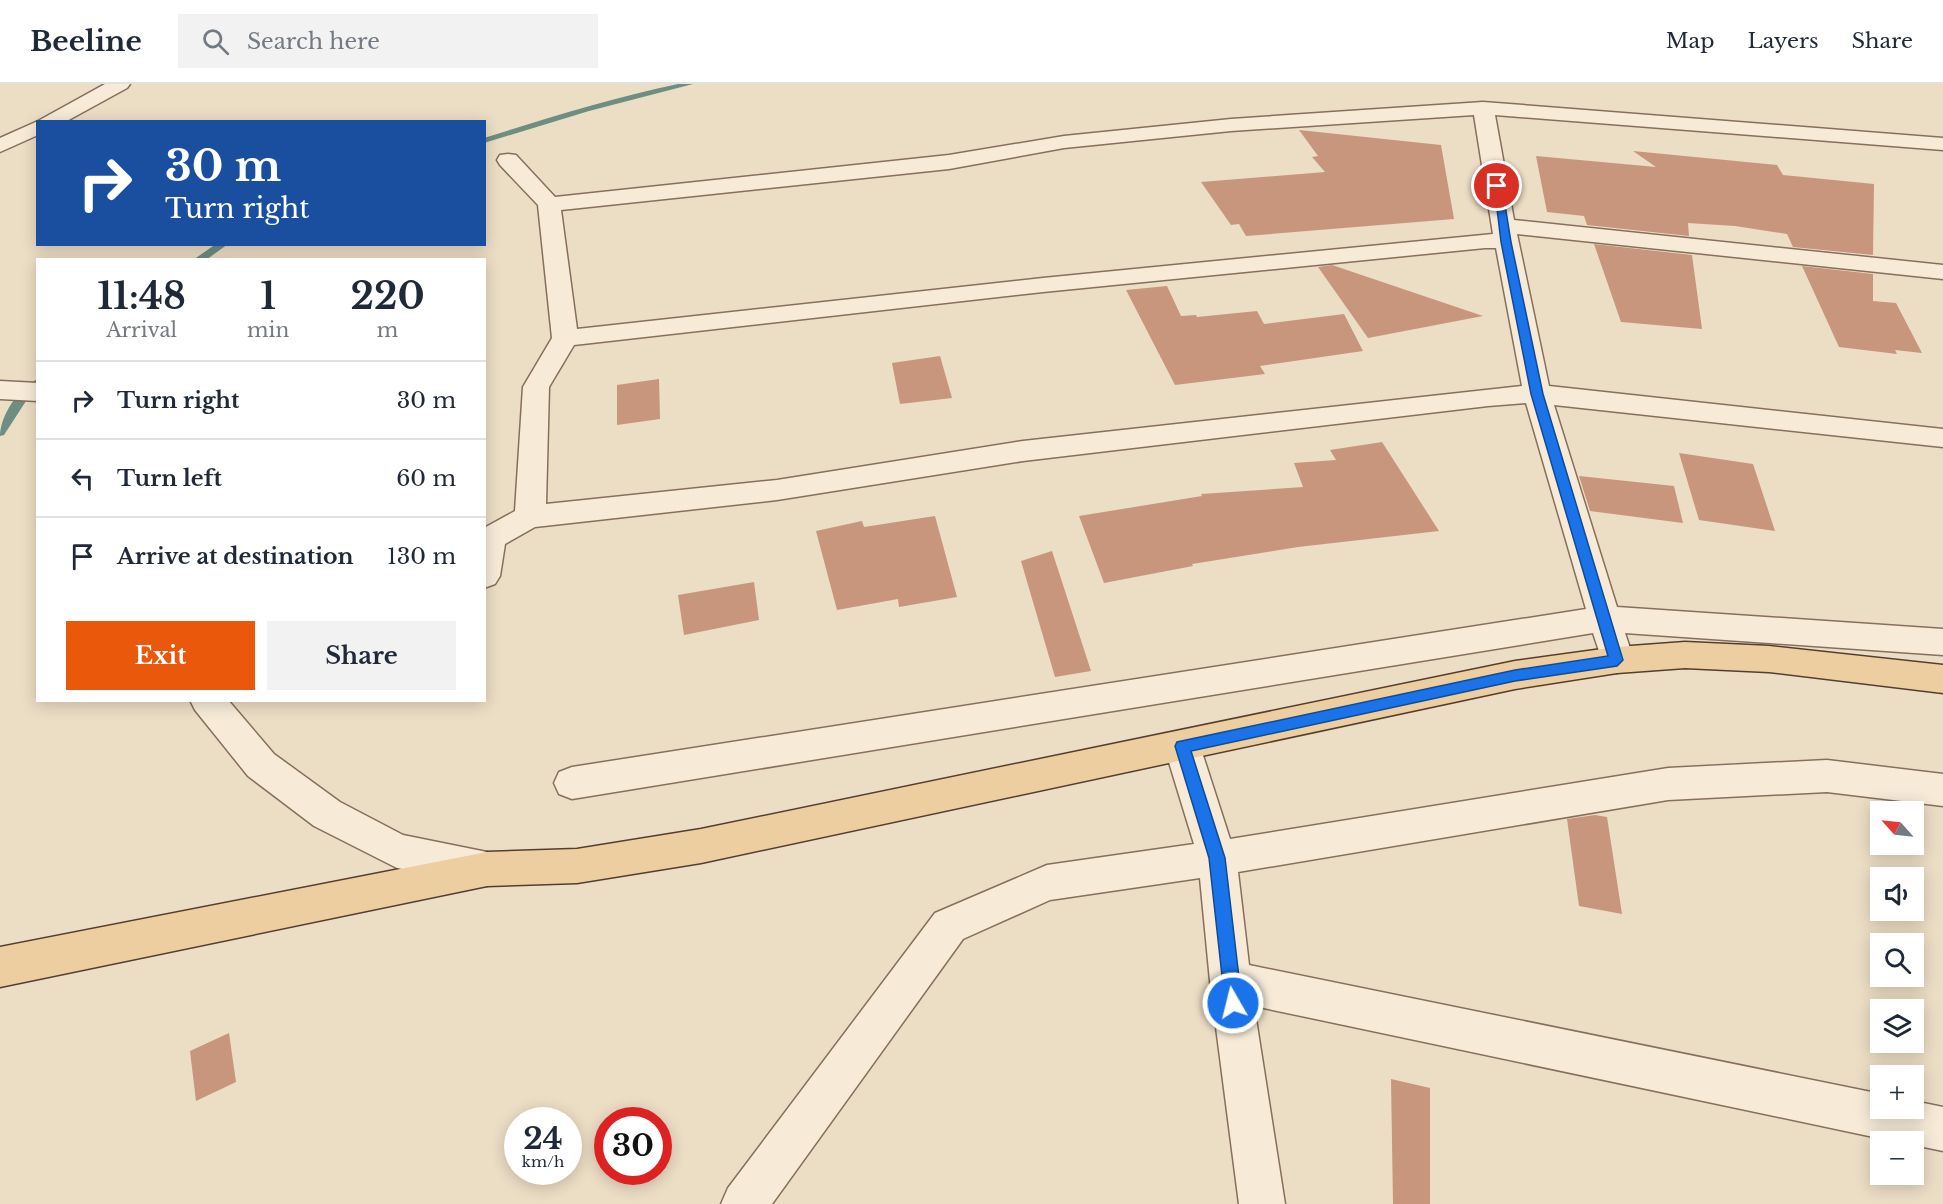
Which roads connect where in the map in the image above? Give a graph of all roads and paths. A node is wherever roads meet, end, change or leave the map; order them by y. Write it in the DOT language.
graph roads {
  1 [pos="120,84"];
  2 [pos="1484,108"];
  3 [pos="52,120"];
  4 [pos="36,128"];
  5 [pos="1943,144"];
  6 [pos="0,146"];
  7 [pos="508,160"];
  8 [pos="549,204"];
  9 [pos="1505,234"];
  10 [pos="1943,272"];
  11 [pos="565,338"];
  12 [pos="4,390"];
  13 [pos="36,392"];
  14 [pos="1537,394"];
  15 [pos="1943,438"];
  16 [pos="529,517"];
  17 [pos="486,565"];
  18 [pos="1603,619"];
  19 [pos="1943,642"];
  20 [pos="1617,660"];
  21 [pos="1943,679"];
  22 [pos="209,702"];
  23 [pos="1182,746"];
  24 [pos="572,783"];
  25 [pos="1943,790"];
  26 [pos="1217,858"];
  27 [pos="486,870"];
  28 [pos="0,967"];
  29 [pos="1230,981"];
  30 [pos="1943,1129"];
  31 [pos="744,1204"];
  32 [pos="1262,1204"];
  1 -- 3 [label="street"];
  2 -- 5 [label="street"];
  2 -- 8 [label="street"];
  2 -- 9 [label="street"];
  4 -- 6 [label="street"];
  7 -- 8 [label="street"];
  8 -- 11 [label="street"];
  9 -- 10 [label="street"];
  9 -- 11 [label="street"];
  9 -- 14 [label="street"];
  11 -- 16 [label="street"];
  12 -- 13 [label="street"];
  14 -- 15 [label="street"];
  14 -- 16 [label="street"];
  14 -- 18 [label="street"];
  16 -- 17 [label="street"];
  18 -- 19 [label="street"];
  18 -- 20 [label="street"];
  18 -- 24 [label="street"];
  20 -- 21 [label="main road"];
  20 -- 23 [label="main road"];
  22 -- 27 [label="street"];
  23 -- 26 [label="street"];
  23 -- 27 [label="main road"];
  25 -- 26 [label="street"];
  26 -- 29 [label="street"];
  26 -- 31 [label="street"];
  27 -- 28 [label="main road"];
  29 -- 30 [label="street"];
  29 -- 32 [label="street"];
}
